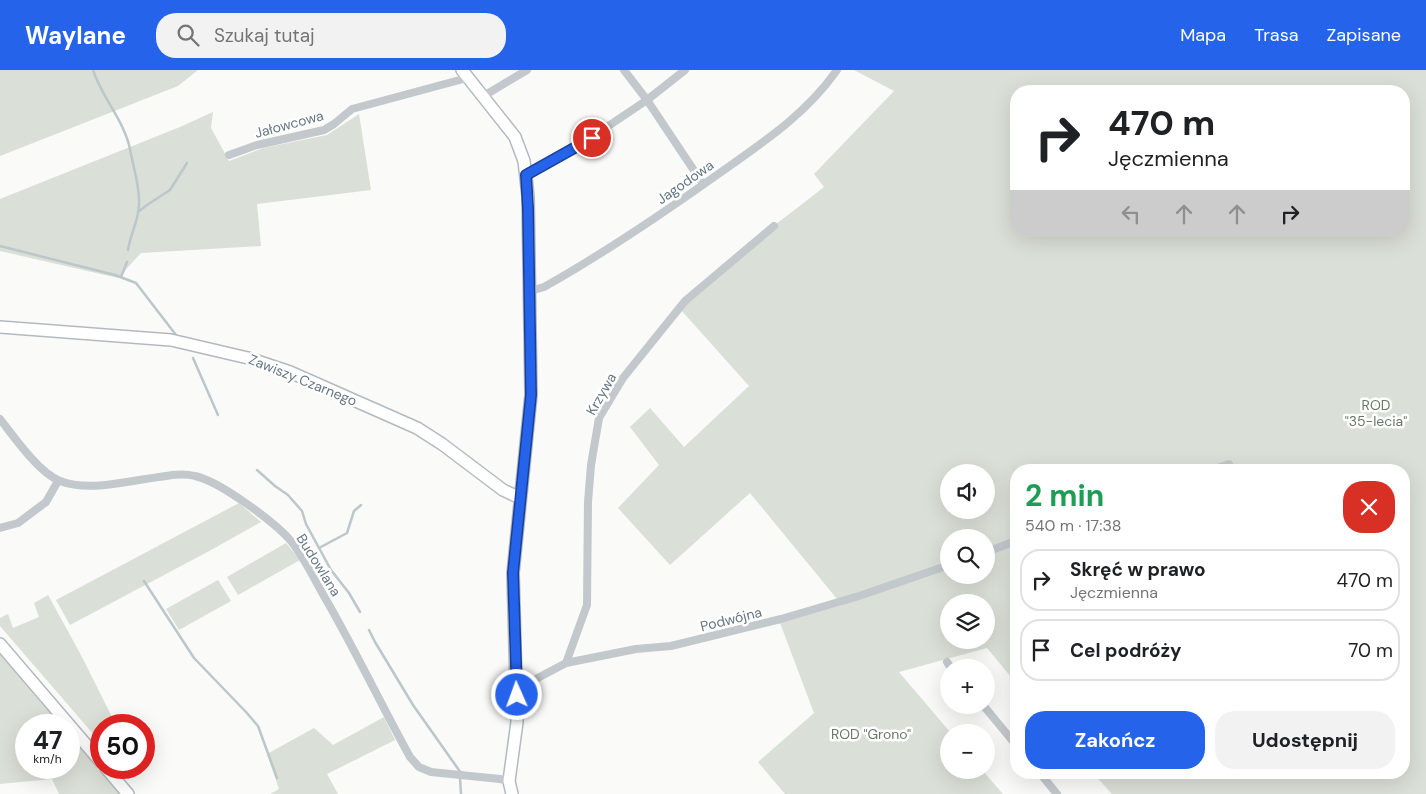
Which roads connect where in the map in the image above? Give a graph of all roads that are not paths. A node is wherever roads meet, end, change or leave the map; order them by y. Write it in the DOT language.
graph roads {
  1 [pos="527,70"];
  2 [pos="624,70"];
  3 [pos="685,70"];
  4 [pos="837,70"];
  5 [pos="464,74"];
  6 [pos="482,97"];
  7 [pos="647,100"];
  8 [pos="229,155"];
  9 [pos="526,175"];
  10 [pos="703,184"];
  11 [pos="774,226"];
  12 [pos="530,291"];
  13 [pos="0,327"];
  14 [pos="0,419"];
  15 [pos="58,481"];
  16 [pos="520,498"];
  17 [pos="0,528"];
  18 [pos="1010,543"];
  19 [pos="995,549"];
  20 [pos="940,568"];
  21 [pos="0,644"];
  22 [pos="566,663"];
  23 [pos="517,684"];
  24 [pos="990,714"];
  25 [pos="1010,738"];
  26 [pos="90,749"];
  27 [pos="115,779"];
  28 [pos="1045,779"];
  29 [pos="509,781"];
  30 [pos="128,794"];
  31 [pos="512,794"];
  32 [pos="1057,794"];
  1 -- 6 [label="street"];
  2 -- 7 [label="street"];
  3 -- 7 [label="street"];
  4 -- 10 [label="street, Jagodowa"];
  5 -- 6 [label="street"];
  5 -- 8 [label="street, Jałowcowa"];
  6 -- 9 [label="street"];
  7 -- 9 [label="street"];
  7 -- 10 [label="street"];
  9 -- 12 [label="street"];
  10 -- 12 [label="street, Jagodowa"];
  11 -- 22 [label="street, Krzywa"];
  12 -- 16 [label="street"];
  13 -- 16 [label="street, Zawiszy Czarnego"];
  14 -- 15 [label="street, Budowlana"];
  15 -- 17 [label="street"];
  15 -- 29 [label="street, Budowlana"];
  16 -- 23 [label="street"];
  18 -- 19 [label="street"];
  20 -- 22 [label="street, Podwójna"];
  21 -- 26 [label="street"];
  22 -- 23 [label="street, Podwójna"];
  23 -- 29 [label="street"];
  24 -- 25 [label="street"];
  27 -- 30 [label="street"];
  28 -- 32 [label="street"];
  29 -- 31 [label="street"];
}
